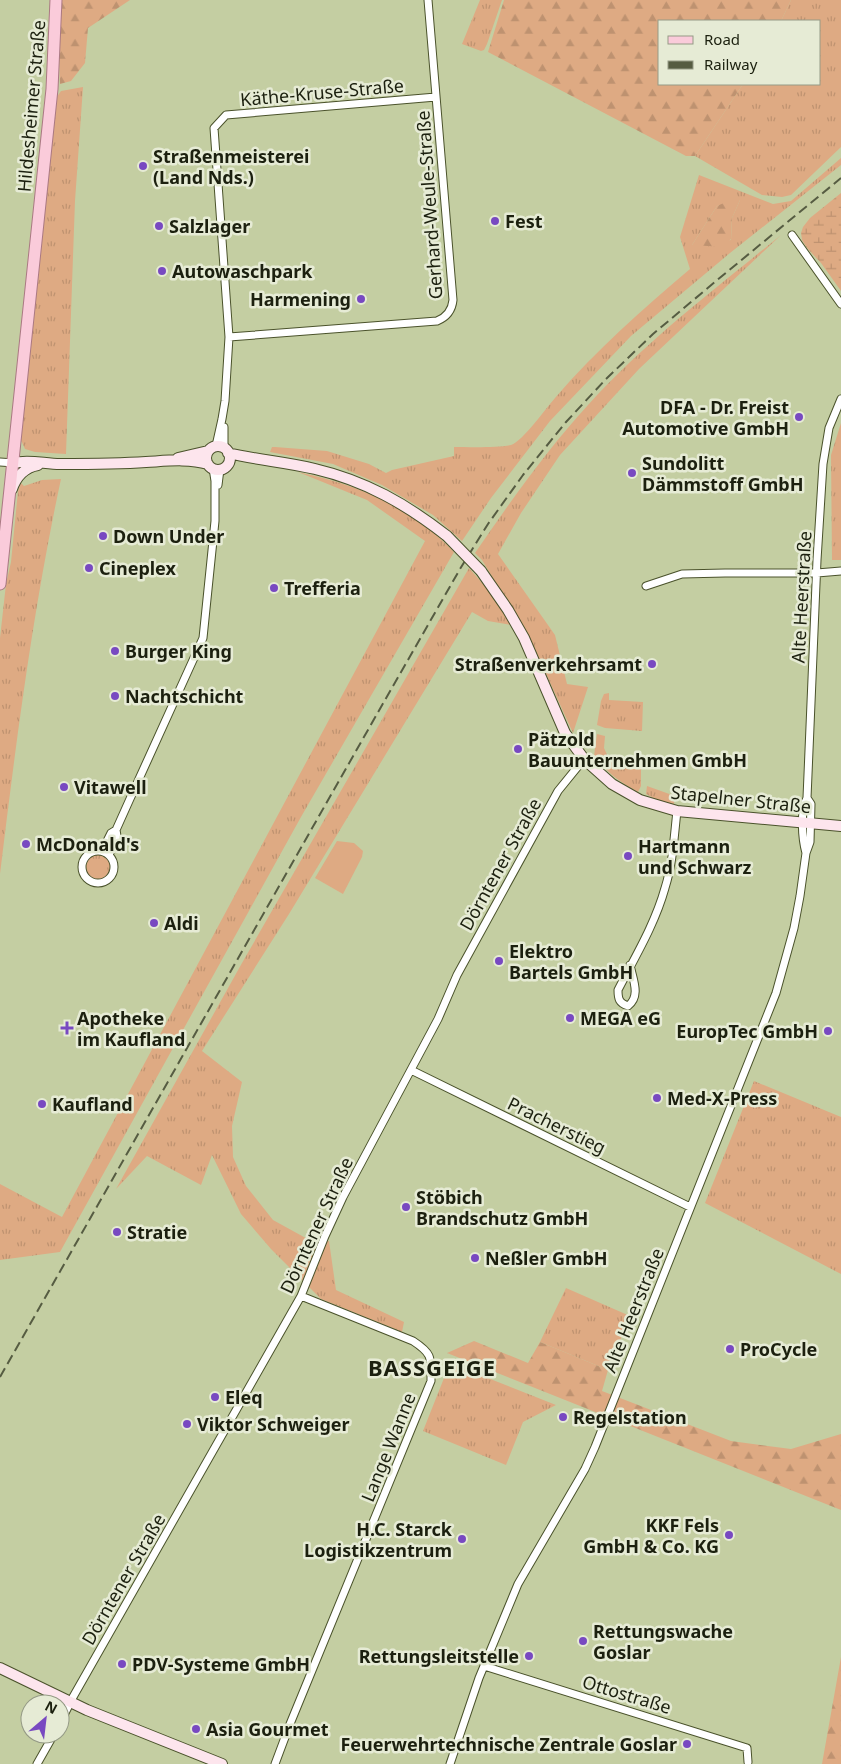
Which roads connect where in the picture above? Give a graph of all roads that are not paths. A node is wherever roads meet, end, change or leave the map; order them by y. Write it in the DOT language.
graph roads {
  1 [pos="56,0"];
  2 [pos="428,0"];
  3 [pos="436,97"];
  4 [pos="792,234"];
  5 [pos="841,304"];
  6 [pos="229,337"];
  7 [pos="841,399"];
  8 [pos="218,458"];
  9 [pos="0,462"];
  10 [pos="14,463"];
  11 [pos="44,464"];
  12 [pos="32,466"];
  13 [pos="10,493"];
  14 [pos="841,571"];
  15 [pos="816,573"];
  16 [pos="0,584"];
  17 [pos="646,586"];
  18 [pos="584,759"];
  19 [pos="678,811"];
  20 [pos="807,822"];
  21 [pos="841,826"];
  22 [pos="106,853"];
  23 [pos="630,965"];
  24 [pos="411,1070"];
  25 [pos="690,1207"];
  26 [pos="301,1296"];
  27 [pos="484,1666"];
  28 [pos="0,1668"];
  29 [pos="54,1694"];
  30 [pos="70,1702"];
  31 [pos="48,1744"];
  32 [pos="748,1762"];
  33 [pos="37,1764"];
  34 [pos="222,1764"];
  35 [pos="275,1764"];
  36 [pos="450,1764"];
  1 -- 10 [label="main road, Hildesheimer Straße"];
  2 -- 3 [label="street, Gerhard-Weule-Straße"];
  3 -- 6 [label="street, Käthe-Kruse-Straße"];
  3 -- 6 [label="street, Gerhard-Weule-Straße"];
  4 -- 5 [label="street"];
  6 -- 8 [label="street"];
  7 -- 15 [label="street, Alte Heerstraße"];
  8 -- 11 [label="street, Stapelner Straße"];
  8 -- 18 [label="street, Stapelner Straße, bridge"];
  8 -- 22 [label="street"];
  9 -- 10 [label="street"];
  10 -- 11 [label="street, Stapelner Straße"];
  10 -- 12 [label="street"];
  10 -- 13 [label="main road, Hildesheimer Straße"];
  11 -- 12 [label="street"];
  12 -- 13 [label="street"];
  13 -- 16 [label="main road, Hildesheimer Straße"];
  14 -- 15 [label="street"];
  15 -- 17 [label="street"];
  15 -- 20 [label="street, Alte Heerstraße"];
  18 -- 19 [label="street, Stapelner Straße"];
  18 -- 24 [label="street, Dörntener Straße"];
  19 -- 20 [label="street, Stapelner Straße"];
  19 -- 23 [label="street"];
  20 -- 21 [label="street, Stapelner Straße"];
  20 -- 25 [label="street, Alte Heerstraße"];
  22 -- 22 [label="street"];
  23 -- 23 [label="street"];
  24 -- 25 [label="street, Pracherstieg"];
  24 -- 26 [label="street, Dörntener Straße"];
  25 -- 27 [label="street, Alte Heerstraße"];
  26 -- 30 [label="street, Dörntener Straße"];
  26 -- 35 [label="street, Lange Wanne"];
  27 -- 32 [label="street, Ottostraße"];
  27 -- 36 [label="street, Alte Heerstraße"];
  28 -- 29 [label="street"];
  30 -- 34 [label="street"];
  31 -- 33 [label="street"];
}
